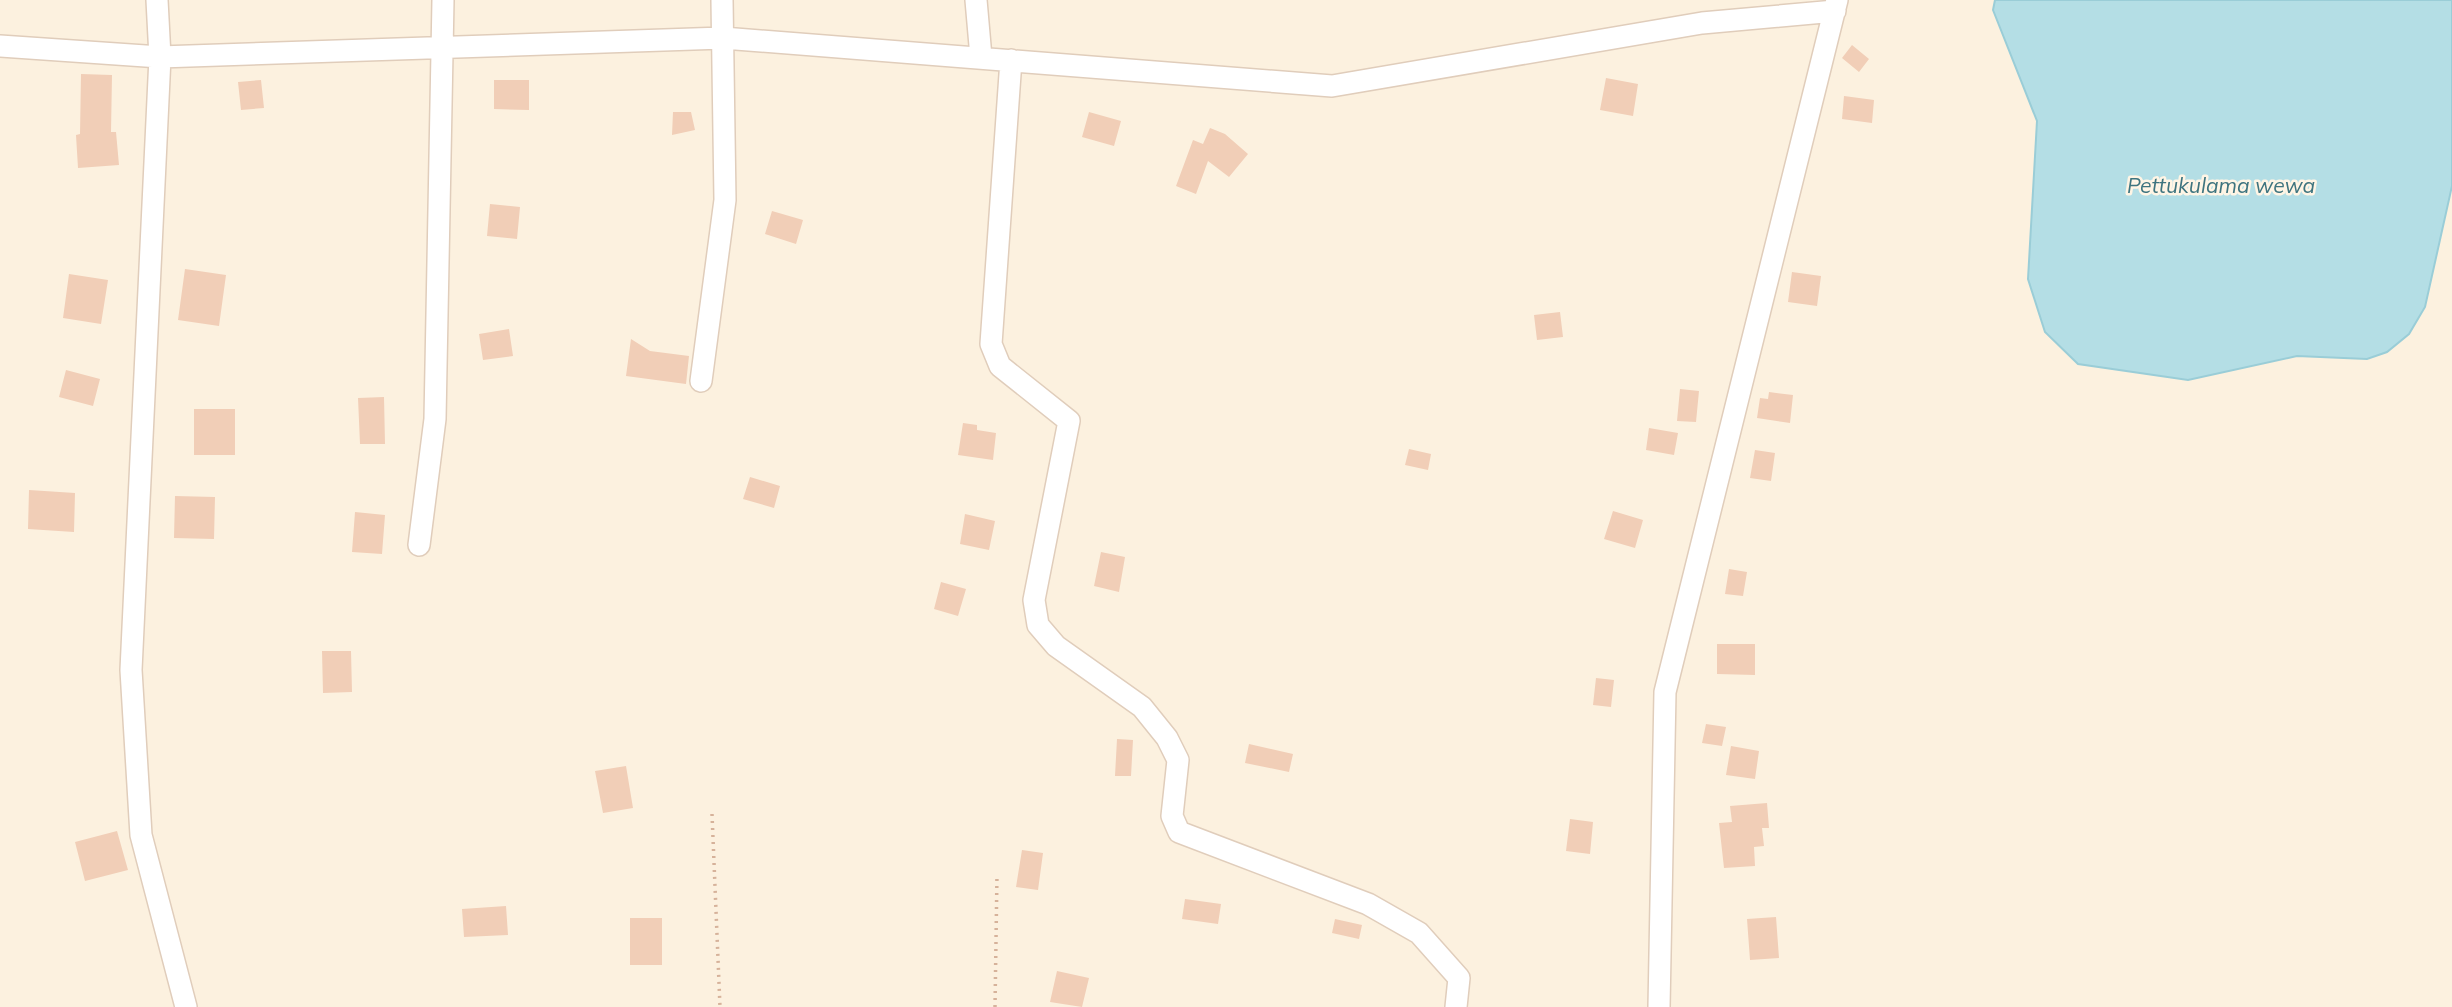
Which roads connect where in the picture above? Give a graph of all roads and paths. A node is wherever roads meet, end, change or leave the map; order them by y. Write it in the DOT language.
graph roads {
  1 [pos="157,0"];
  2 [pos="443,0"];
  3 [pos="722,0"];
  4 [pos="976,0"];
  5 [pos="1836,6"];
  6 [pos="723,38"];
  7 [pos="0,46"];
  8 [pos="443,46"];
  9 [pos="160,57"];
  10 [pos="981,57"];
  11 [pos="1011,60"];
  12 [pos="701,382"];
  13 [pos="419,545"];
  14 [pos="712,814"];
  15 [pos="997,874"];
  16 [pos="186,1007"];
  17 [pos="720,1007"];
  18 [pos="995,1007"];
  19 [pos="1456,1007"];
  20 [pos="1659,1007"];
  1 -- 9 [label="street"];
  2 -- 8 [label="street"];
  3 -- 6 [label="street"];
  4 -- 10 [label="street"];
  5 -- 11 [label="street"];
  5 -- 20 [label="street"];
  6 -- 8 [label="street"];
  6 -- 10 [label="street"];
  6 -- 12 [label="street"];
  7 -- 9 [label="street"];
  8 -- 9 [label="street"];
  8 -- 13 [label="street"];
  9 -- 16 [label="street"];
  10 -- 11 [label="street"];
  11 -- 19 [label="street"];
  14 -- 17 [label="path"];
  15 -- 18 [label="path"];
}
